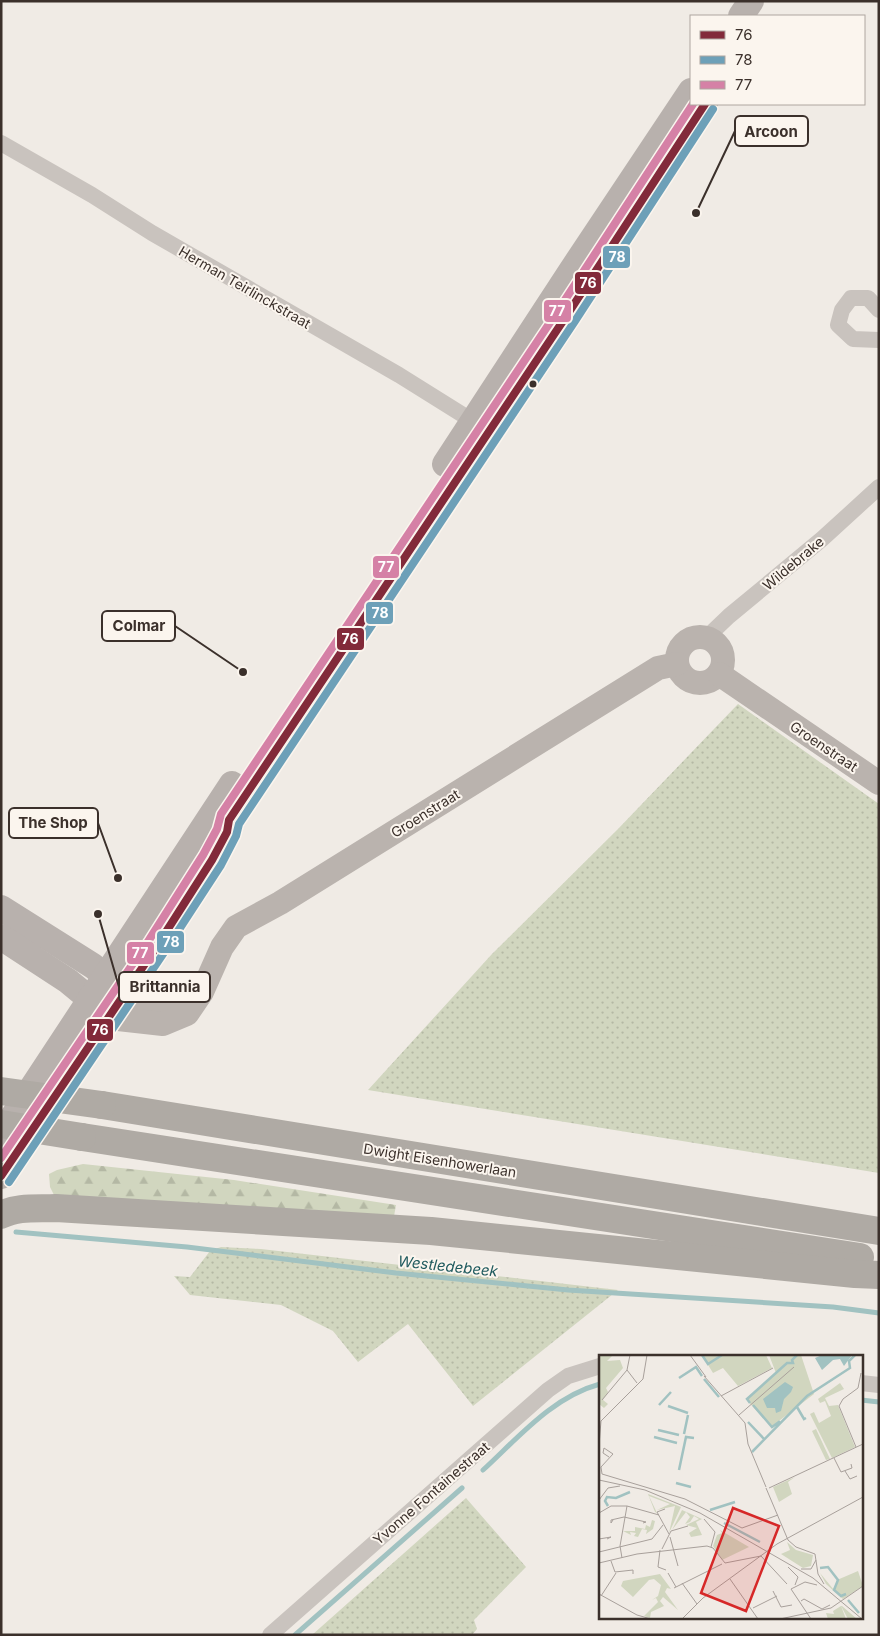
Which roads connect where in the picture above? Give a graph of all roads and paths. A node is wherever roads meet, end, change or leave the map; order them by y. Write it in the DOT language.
graph roads {
  1 [pos="751,1"];
  2 [pos="771,1"];
  3 [pos="743,15"];
  4 [pos="762,15"];
  5 [pos="690,93"];
  6 [pos="704,105"];
  7 [pos="1,143"];
  8 [pos="879,310"];
  9 [pos="879,340"];
  10 [pos="480,426"];
  11 [pos="879,487"];
  12 [pos="706,638"];
  13 [pos="677,664"];
  14 [pos="719,674"];
  15 [pos="879,783"];
  16 [pos="1,908"];
  17 [pos="1,937"];
  18 [pos="105,976"];
  19 [pos="125,992"];
  20 [pos="202,992"];
  21 [pos="99,1007"];
  22 [pos="1,1091"];
  23 [pos="1,1124"];
  24 [pos="1,1135"];
  25 [pos="1,1176"];
  26 [pos="1,1216"];
  27 [pos="879,1231"];
  28 [pos="879,1260"];
  29 [pos="879,1275"];
  30 [pos="599,1366"];
  31 [pos="862,1383"];
  32 [pos="879,1385"];
  33 [pos="270,1635"];
  1 -- 3 [label="main road"];
  2 -- 4 [label="main road"];
  5 -- 10 [label="main road"];
  6 -- 10 [label="main road"];
  7 -- 10 [label="street, Herman Teirlinckstraat"];
  8 -- 9 [label="street"];
  10 -- 18 [label="main road"];
  10 -- 19 [label="main road"];
  11 -- 12 [label="street, Wildebrake"];
  12 -- 13 [label="street"];
  12 -- 14 [label="street"];
  13 -- 14 [label="street"];
  13 -- 20 [label="street, Groenstraat"];
  14 -- 15 [label="street, Groenstraat"];
  16 -- 18 [label="main road"];
  17 -- 21 [label="main road"];
  18 -- 19 [label="main road"];
  18 -- 21 [label="main road"];
  19 -- 20 [label="street"];
  19 -- 21 [label="main road"];
  20 -- 21 [label="street, Groenstraat"];
  21 -- 24 [label="main road"];
  21 -- 25 [label="main road"];
  22 -- 27 [label="highway, Dwight Eisenhowerlaan, bridge"];
  23 -- 28 [label="highway, bridge"];
  26 -- 29 [label="highway"];
  30 -- 33 [label="street, Yvonne Fontainestraat"];
  31 -- 32 [label="street"];
}
